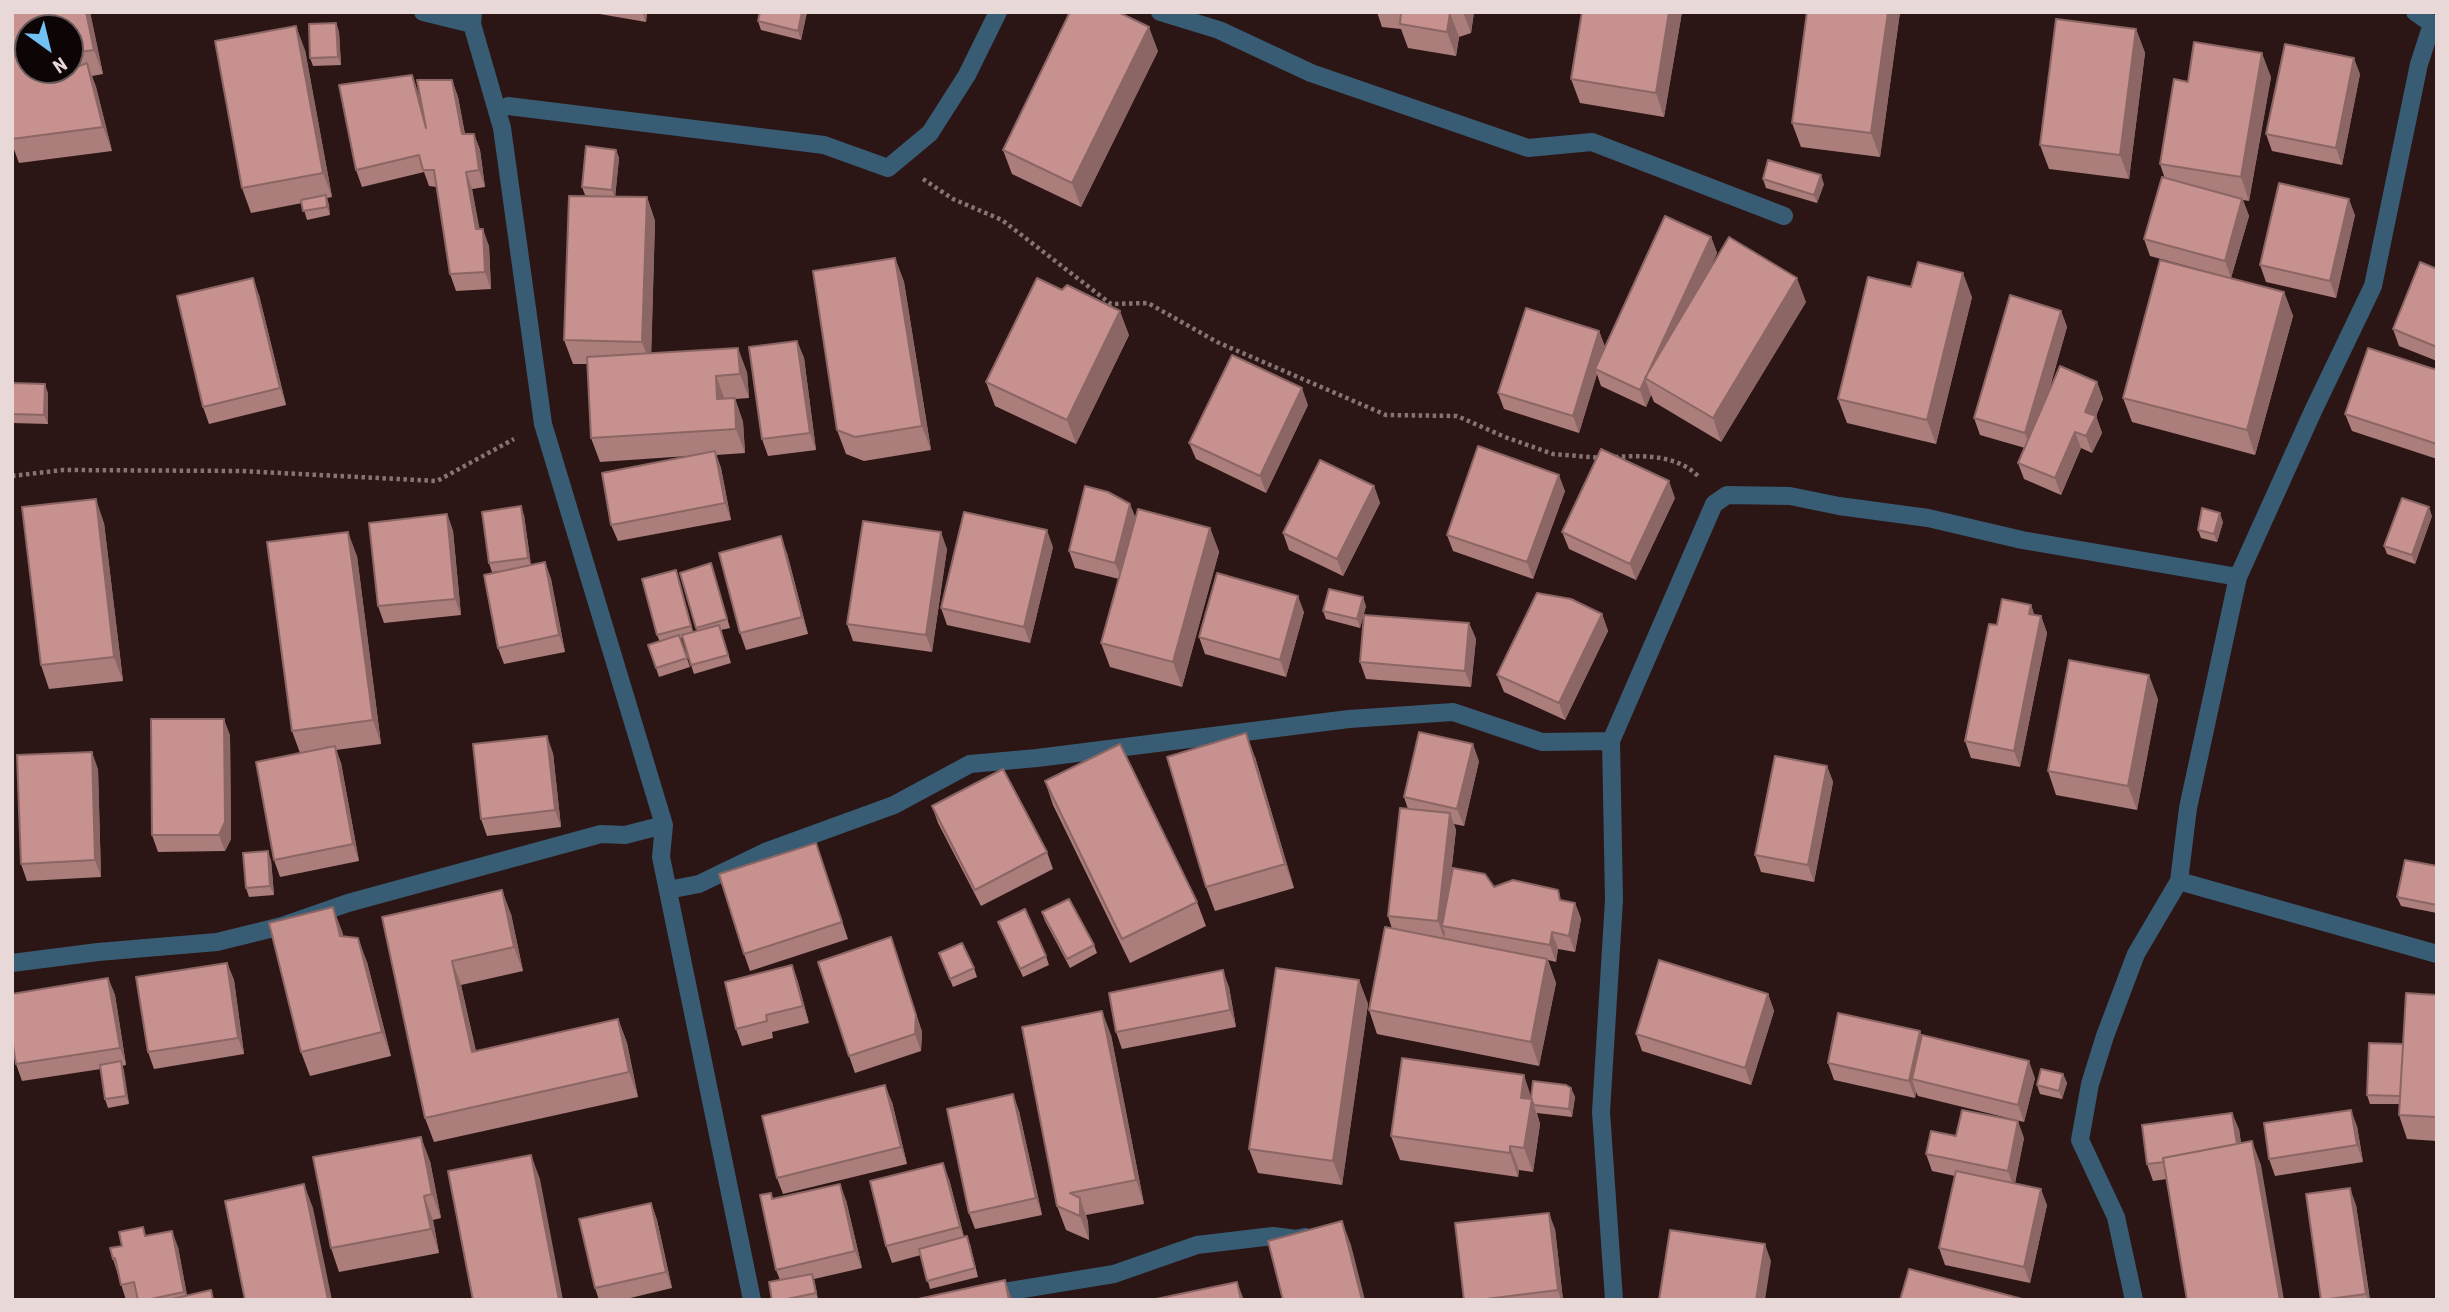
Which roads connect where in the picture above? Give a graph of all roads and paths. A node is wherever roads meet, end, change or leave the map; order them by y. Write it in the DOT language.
graph roads {
  1 [pos="423,12"];
  2 [pos="998,12"];
  3 [pos="1160,12"];
  4 [pos="2415,12"];
  5 [pos="472,18"];
  6 [pos="2434,23"];
  7 [pos="508,106"];
  8 [pos="896,161"];
  9 [pos="1784,216"];
  10 [pos="543,424"];
  11 [pos="12,476"];
  12 [pos="1721,499"];
  13 [pos="2238,577"];
  14 [pos="1611,741"];
  15 [pos="663,825"];
  16 [pos="2179,881"];
  17 [pos="668,890"];
  18 [pos="2437,954"];
  19 [pos="12,963"];
  20 [pos="1321,1235"];
  21 [pos="752,1300"];
  22 [pos="955,1300"];
  23 [pos="1614,1300"];
  24 [pos="2134,1300"];
  1 -- 5 [label="street"];
  2 -- 8 [label="street"];
  3 -- 9 [label="street"];
  4 -- 6 [label="street"];
  5 -- 10 [label="street"];
  6 -- 13 [label="street"];
  7 -- 8 [label="street"];
  8 -- 12 [label="path"];
  10 -- 11 [label="path"];
  10 -- 15 [label="street"];
  12 -- 13 [label="street"];
  12 -- 14 [label="street"];
  13 -- 16 [label="street"];
  14 -- 17 [label="street"];
  14 -- 23 [label="street"];
  15 -- 17 [label="street"];
  15 -- 19 [label="street"];
  16 -- 18 [label="street"];
  16 -- 24 [label="street"];
  17 -- 21 [label="street"];
  20 -- 22 [label="street"];
}
